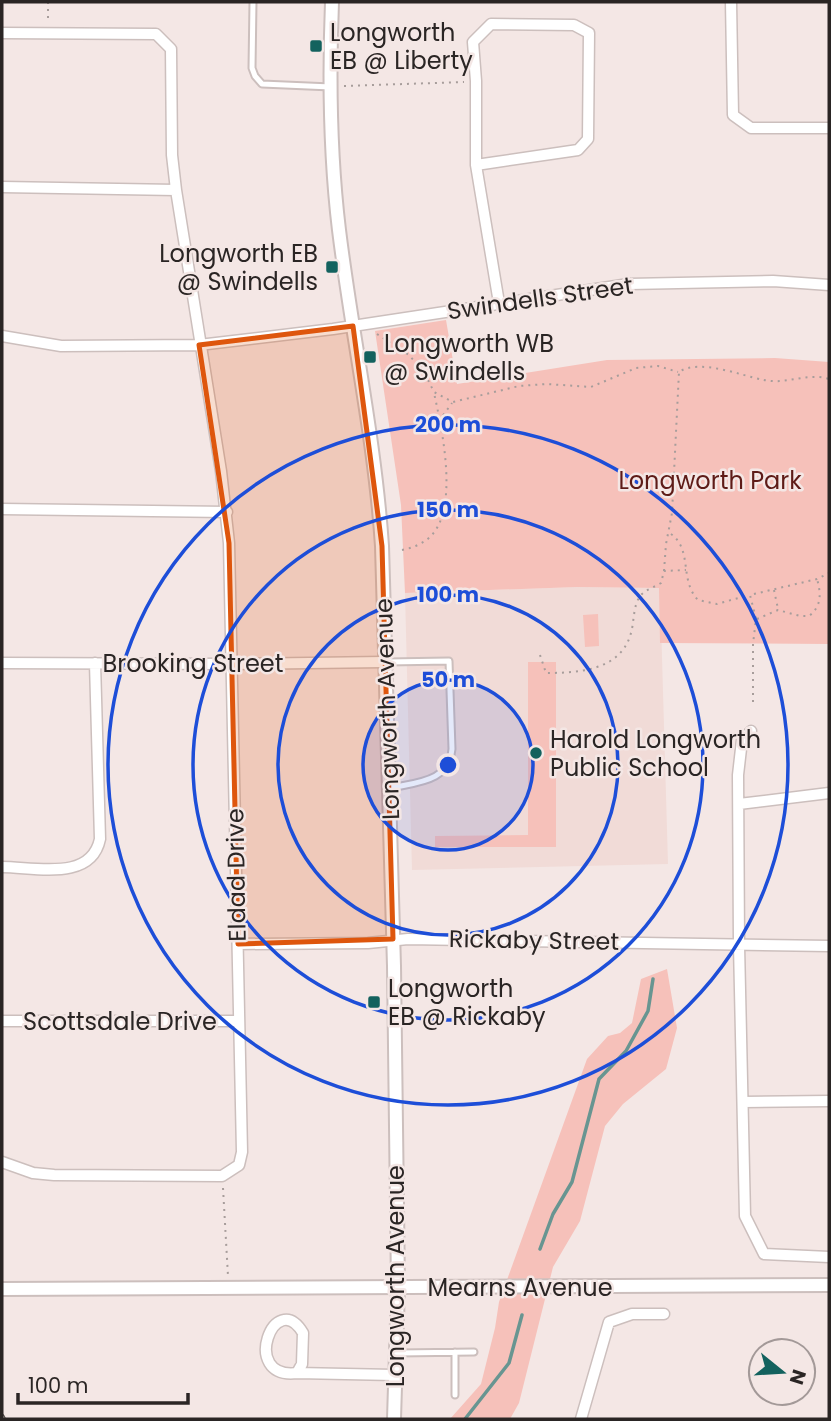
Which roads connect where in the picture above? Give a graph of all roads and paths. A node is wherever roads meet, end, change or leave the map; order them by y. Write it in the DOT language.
graph roads {
  1 [pos="48,2"];
  2 [pos="253,2"];
  3 [pos="332,2"];
  4 [pos="731,2"];
  5 [pos="2,33"];
  6 [pos="48,33"];
  7 [pos="476,81"];
  8 [pos="331,87"];
  9 [pos="829,128"];
  10 [pos="476,165"];
  11 [pos="2,187"];
  12 [pos="176,190"];
  13 [pos="829,285"];
  14 [pos="499,303"];
  15 [pos="353,326"];
  16 [pos="374,332"];
  17 [pos="2,336"];
  18 [pos="200,345"];
  19 [pos="679,372"];
  20 [pos="829,379"];
  21 [pos="434,392"];
  22 [pos="453,402"];
  23 [pos="439,422"];
  24 [pos="2,509"];
  25 [pos="227,512"];
  26 [pos="669,532"];
  27 [pos="402,551"];
  28 [pos="686,570"];
  29 [pos="664,571"];
  30 [pos="829,573"];
  31 [pos="817,579"];
  32 [pos="773,589"];
  33 [pos="750,595"];
  34 [pos="778,608"];
  35 [pos="756,620"];
  36 [pos="540,655"];
  37 [pos="384,662"];
  38 [pos="2,663"];
  39 [pos="96,663"];
  40 [pos="231,664"];
  41 [pos="753,702"];
  42 [pos="751,731"];
  43 [pos="391,788"];
  44 [pos="829,793"];
  45 [pos="738,804"];
  46 [pos="2,866"];
  47 [pos="393,939"];
  48 [pos="238,944"];
  49 [pos="739,945"];
  50 [pos="829,946"];
  51 [pos="2,1021"];
  52 [pos="239,1021"];
  53 [pos="829,1101"];
  54 [pos="743,1102"];
  55 [pos="2,1162"];
  56 [pos="222,1176"];
  57 [pos="829,1257"];
  58 [pos="829,1285"];
  59 [pos="398,1287"];
  60 [pos="2,1289"];
  61 [pos="228,1289"];
  62 [pos="664,1314"];
  63 [pos="455,1352"];
  64 [pos="474,1352"];
  65 [pos="395,1353"];
  66 [pos="297,1373"];
  67 [pos="394,1374"];
  68 [pos="455,1395"];
  69 [pos="394,1419"];
  70 [pos="582,1419"];
  1 -- 6 [label="path"];
  2 -- 8 [label="lane"];
  3 -- 8 [label="street, Longworth Avenue"];
  4 -- 9 [label="street"];
  5 -- 6 [label="street, Eldad Drive"];
  6 -- 12 [label="street, Eldad Drive"];
  7 -- 8 [label="path"];
  7 -- 10 [label="street"];
  7 -- 10 [label="street"];
  8 -- 15 [label="street, Longworth Avenue"];
  10 -- 14 [label="street"];
  11 -- 12 [label="street"];
  12 -- 18 [label="street, Eldad Drive"];
  13 -- 14 [label="street, Swindells Street"];
  14 -- 15 [label="street, Swindells Street"];
  15 -- 18 [label="street, Swindells Street"];
  15 -- 37 [label="street, Longworth Avenue"];
  16 -- 21 [label="path"];
  17 -- 18 [label="street, Swindells Street"];
  18 -- 25 [label="street, Eldad Drive"];
  19 -- 20 [label="path"];
  19 -- 22 [label="path"];
  19 -- 26 [label="path"];
  21 -- 22 [label="path"];
  21 -- 23 [label="path"];
  22 -- 23 [label="path"];
  23 -- 27 [label="path"];
  24 -- 25 [label="street"];
  25 -- 40 [label="street, Eldad Drive"];
  26 -- 28 [label="path"];
  26 -- 29 [label="path"];
  28 -- 29 [label="path"];
  28 -- 33 [label="path"];
  29 -- 36 [label="path"];
  30 -- 31 [label="path"];
  31 -- 32 [label="path"];
  31 -- 34 [label="path"];
  32 -- 33 [label="path"];
  32 -- 34 [label="path"];
  33 -- 35 [label="path"];
  34 -- 35 [label="path"];
  35 -- 41 [label="path"];
  37 -- 40 [label="street, Brooking Street"];
  37 -- 43 [label="street, Longworth Avenue"];
  37 -- 43 [label="lane"];
  38 -- 39 [label="street, Brooking Street"];
  39 -- 40 [label="street, Brooking Street"];
  39 -- 46 [label="street"];
  40 -- 48 [label="street, Eldad Drive"];
  42 -- 45 [label="street"];
  43 -- 47 [label="street, Longworth Avenue"];
  44 -- 45 [label="street"];
  45 -- 49 [label="street"];
  47 -- 48 [label="street, Rickaby Street"];
  47 -- 49 [label="street, Rickaby Street"];
  47 -- 59 [label="street, Longworth Avenue"];
  48 -- 52 [label="street, Eldad Drive"];
  49 -- 50 [label="street, Rickaby Street"];
  49 -- 54 [label="street"];
  51 -- 52 [label="street, Scottsdale Drive"];
  52 -- 56 [label="street, Eldad Drive"];
  53 -- 54 [label="street"];
  54 -- 57 [label="street"];
  55 -- 56 [label="street"];
  56 -- 61 [label="path"];
  58 -- 59 [label="street, Mearns Avenue"];
  59 -- 61 [label="street, Mearns Avenue"];
  59 -- 65 [label="street, Longworth Avenue"];
  60 -- 61 [label="street, Mearns Avenue"];
  62 -- 70 [label="street"];
  63 -- 64 [label="lane"];
  63 -- 65 [label="lane"];
  63 -- 68 [label="lane"];
  65 -- 67 [label="street, Longworth Avenue"];
  66 -- 66 [label="street"];
  66 -- 67 [label="street"];
  67 -- 69 [label="street, Longworth Avenue"];
}
